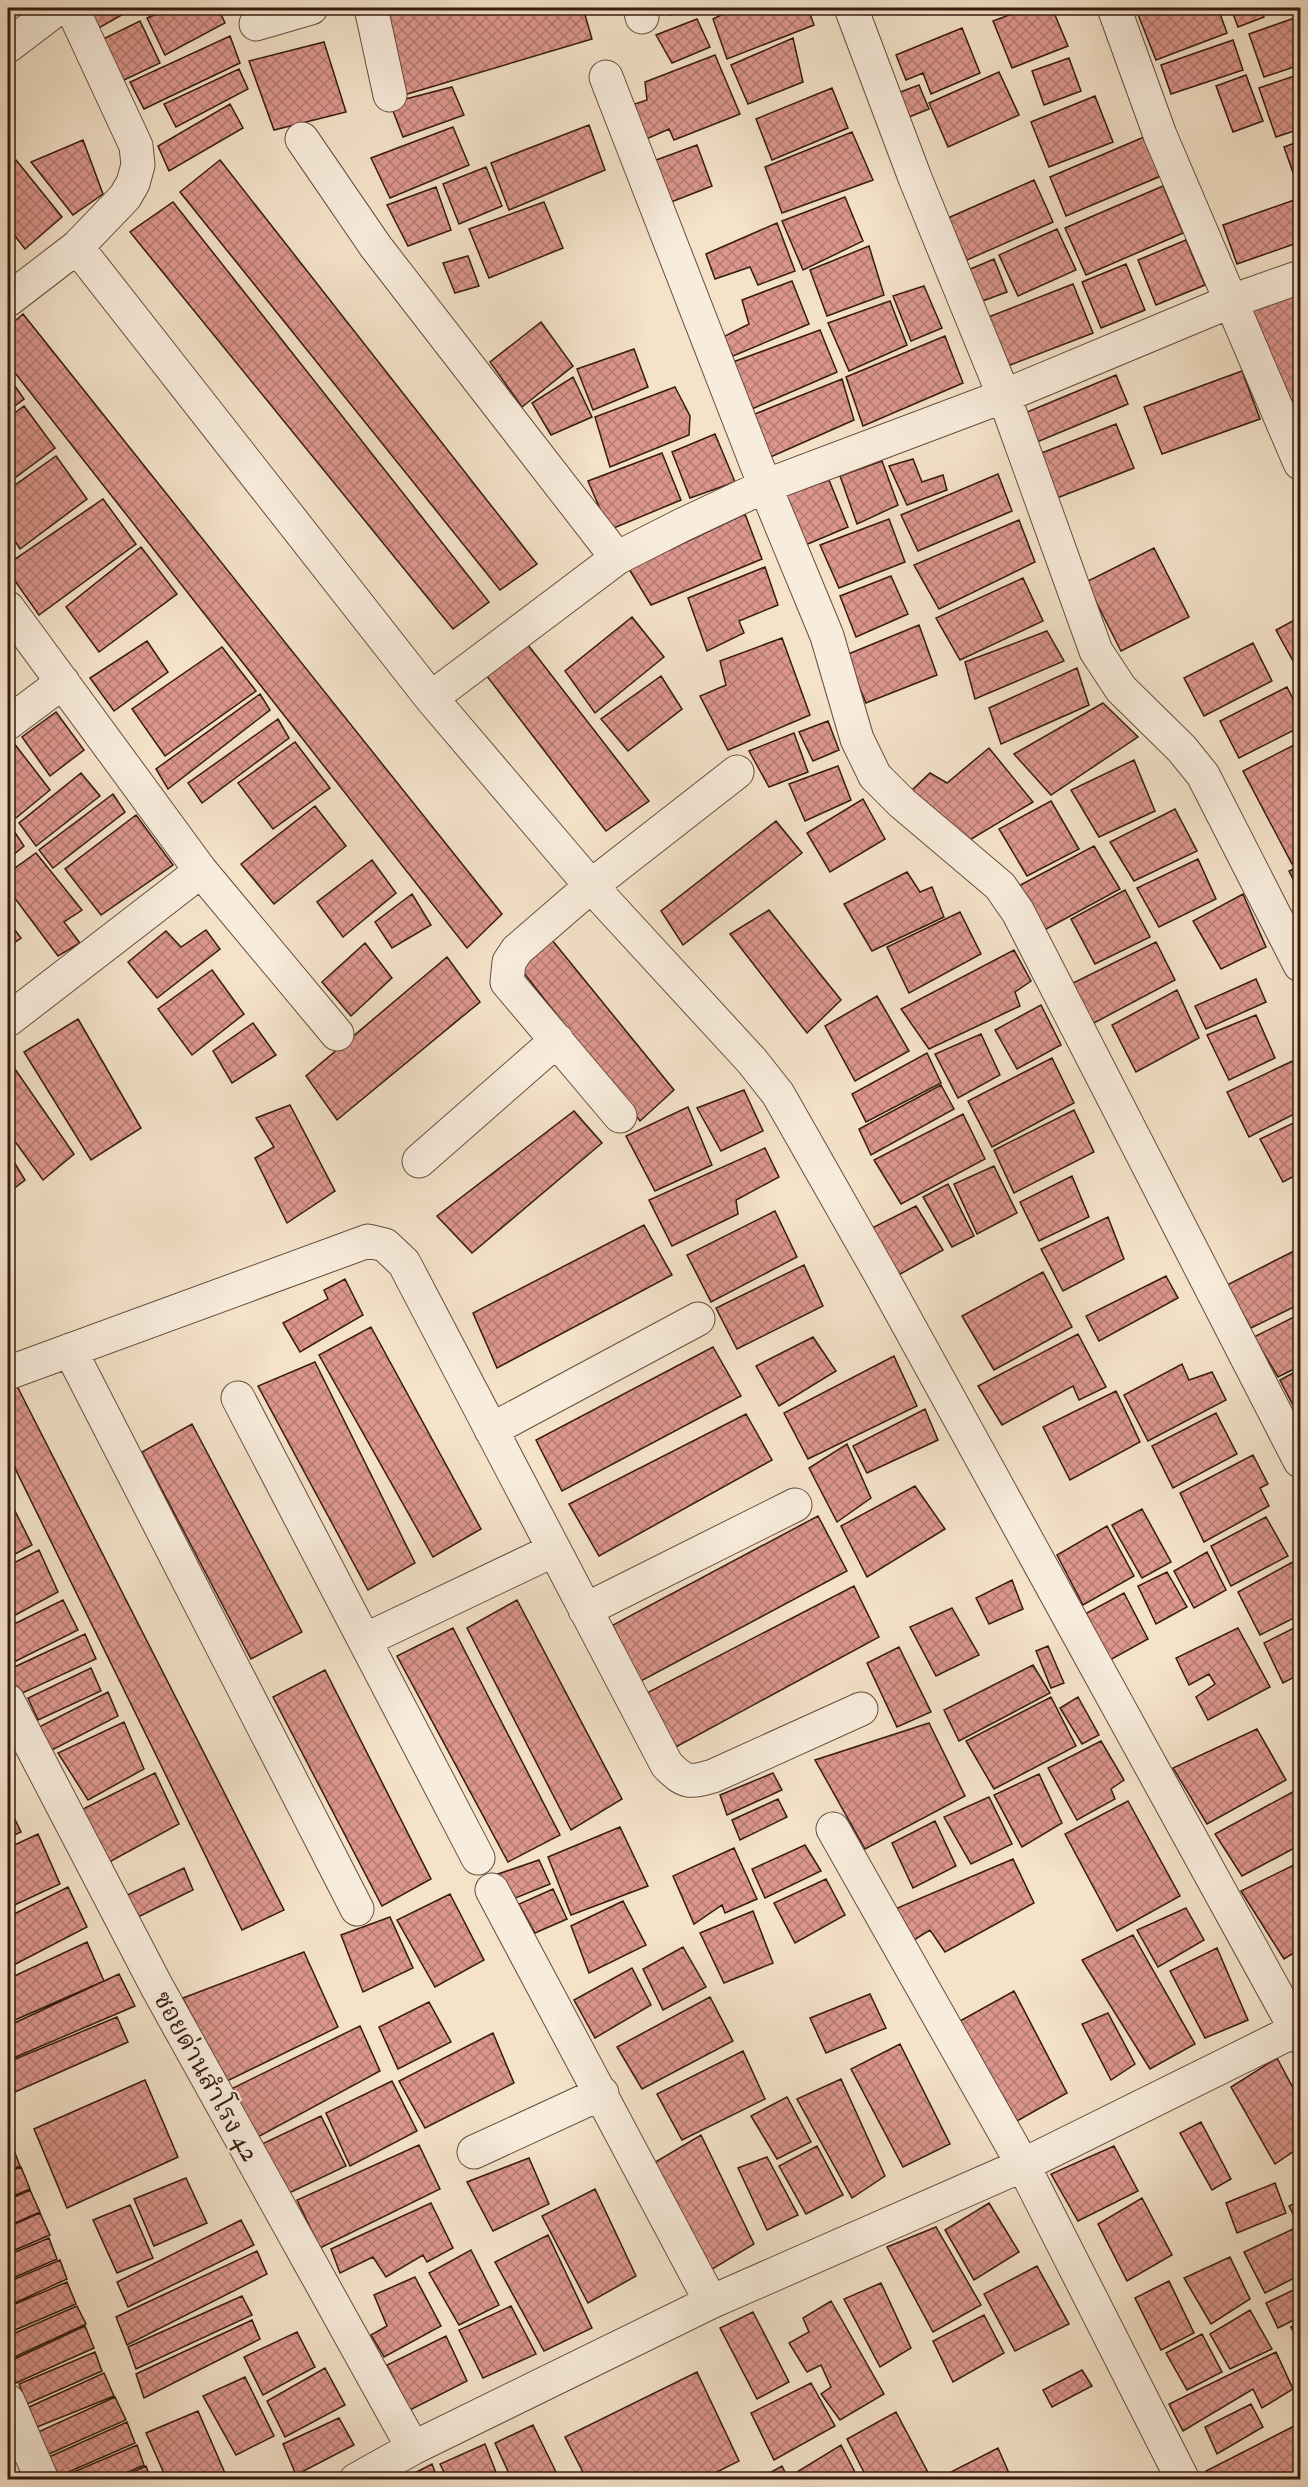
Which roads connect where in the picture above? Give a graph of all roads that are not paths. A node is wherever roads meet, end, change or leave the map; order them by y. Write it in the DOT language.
graph roads {
  1 [pos="58,8"];
  2 [pos="72,8"];
  3 [pos="311,8"];
  4 [pos="371,8"];
  5 [pos="851,8"];
  6 [pos="1114,8"];
  7 [pos="256,24"];
  8 [pos="8,46"];
  9 [pos="606,77"];
  10 [pos="390,95"];
  11 [pos="302,139"];
  12 [pos="77,247"];
  13 [pos="1300,277"];
  14 [pos="8,300"];
  15 [pos="1229,302"];
  16 [pos="1004,396"];
  17 [pos="1300,463"];
  18 [pos="765,486"];
  19 [pos="617,558"];
  20 [pos="8,608"];
  21 [pos="63,682"];
  22 [pos="431,698"];
  23 [pos="8,723"];
  24 [pos="737,772"];
  25 [pos="201,871"];
  26 [pos="591,886"];
  27 [pos="1300,965"];
  28 [pos="8,1020"];
  29 [pos="337,1034"];
  30 [pos="557,1040"];
  31 [pos="621,1116"];
  32 [pos="419,1161"];
  33 [pos="698,1319"];
  34 [pos="70,1350"];
  35 [pos="8,1373"];
  36 [pos="238,1398"];
  37 [pos="492,1430"];
  38 [pos="1300,1461"];
  39 [pos="795,1505"];
  40 [pos="554,1550"];
  41 [pos="585,1610"];
  42 [pos="365,1640"];
  43 [pos="8,1701"];
  44 [pos="861,1709"];
  45 [pos="833,1829"];
  46 [pos="478,1858"];
  47 [pos="492,1890"];
  48 [pos="357,1909"];
  49 [pos="1299,2031"];
  50 [pos="602,2093"];
  51 [pos="474,2152"];
  52 [pos="1023,2165"];
  53 [pos="711,2302"];
  54 [pos="8,2401"];
  55 [pos="413,2448"];
  56 [pos="1172,2476"];
  57 [pos="42,2480"];
  58 [pos="356,2480"];
  1 -- 8 [label="street"];
  2 -- 12 [label="street"];
  3 -- 7 [label="street"];
  4 -- 10 [label="street"];
  5 -- 16 [label="street"];
  6 -- 15 [label="street"];
  9 -- 18 [label="street"];
  11 -- 19 [label="street"];
  12 -- 14 [label="street"];
  12 -- 22 [label="street"];
  13 -- 15 [label="street"];
  15 -- 16 [label="street"];
  15 -- 17 [label="street"];
  16 -- 18 [label="street"];
  16 -- 27 [label="street"];
  18 -- 19 [label="street"];
  18 -- 38 [label="street"];
  19 -- 22 [label="street"];
  20 -- 21 [label="street"];
  21 -- 23 [label="street"];
  21 -- 25 [label="street"];
  22 -- 26 [label="street"];
  24 -- 26 [label="street"];
  25 -- 28 [label="street"];
  25 -- 29 [label="street"];
  26 -- 30 [label="street"];
  26 -- 49 [label="street"];
  30 -- 31 [label="street"];
  30 -- 32 [label="street"];
  33 -- 37 [label="street"];
  34 -- 35 [label="street"];
  34 -- 37 [label="street"];
  34 -- 48 [label="street"];
  36 -- 42 [label="street"];
  37 -- 40 [label="street"];
  39 -- 41 [label="street"];
  40 -- 41 [label="street"];
  40 -- 42 [label="street"];
  41 -- 44 [label="street"];
  42 -- 46 [label="street"];
  43 -- 55 [label="street, ซอยด่านสำโรง 42"];
  45 -- 52 [label="street"];
  47 -- 50 [label="street"];
  49 -- 52 [label="street"];
  50 -- 51 [label="street"];
  50 -- 53 [label="street"];
  52 -- 53 [label="street"];
  52 -- 56 [label="street"];
  53 -- 55 [label="street"];
  54 -- 57 [label="street"];
  55 -- 58 [label="street"];
}
